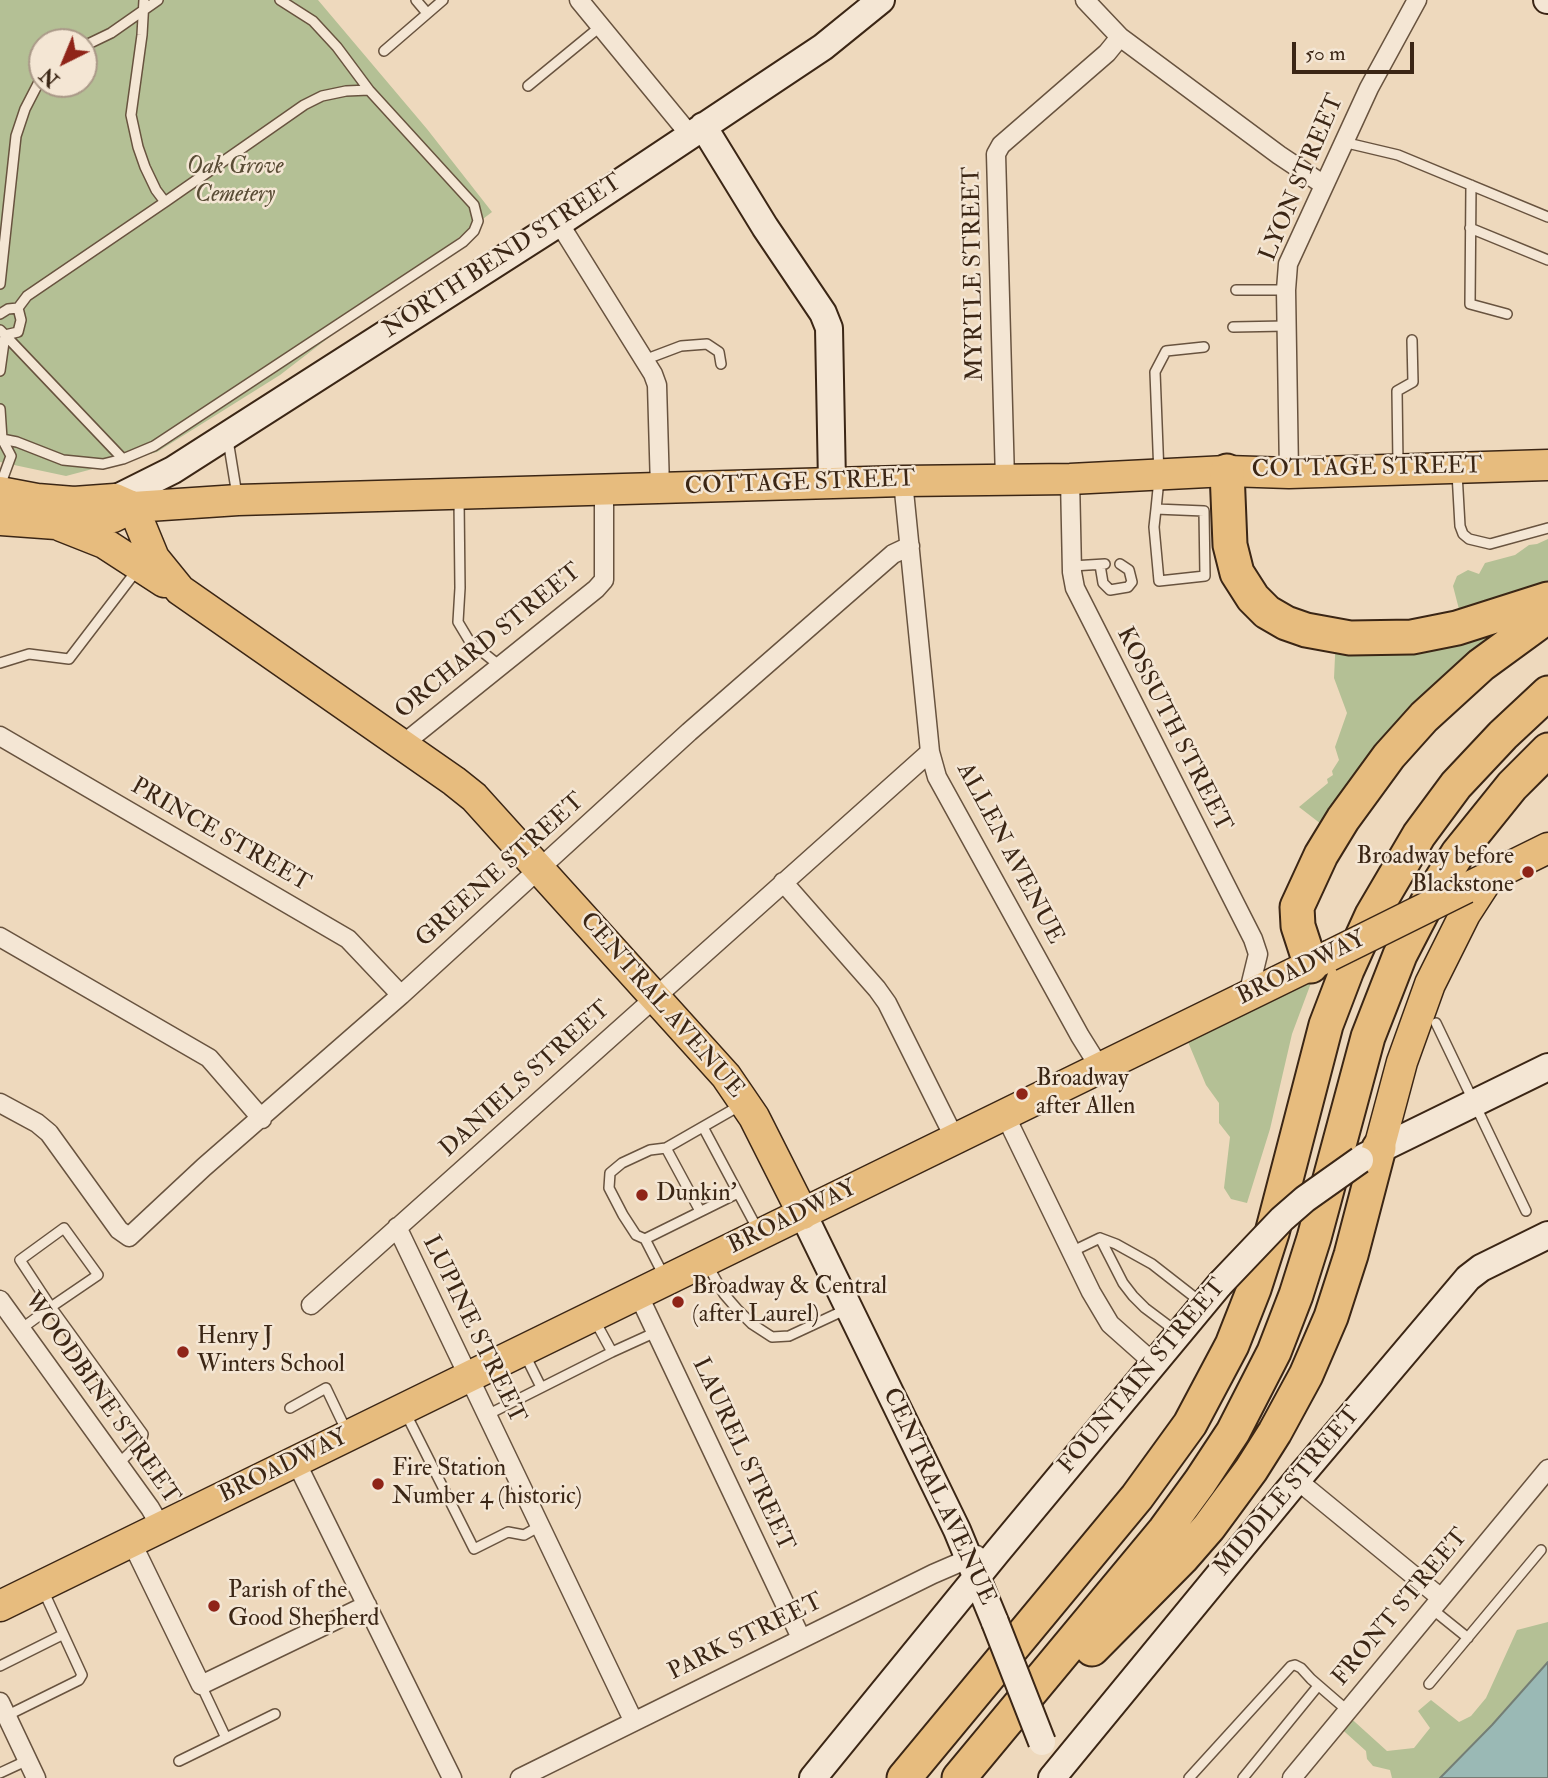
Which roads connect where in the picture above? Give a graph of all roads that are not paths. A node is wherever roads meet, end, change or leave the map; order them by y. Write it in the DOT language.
graph roads {
  1 [pos="144,0"];
  2 [pos="158,0"];
  3 [pos="280,0"];
  4 [pos="416,0"];
  5 [pos="443,0"];
  6 [pos="579,0"];
  7 [pos="881,0"];
  8 [pos="1085,0"];
  9 [pos="1417,0"];
  10 [pos="144,11"];
  11 [pos="427,13"];
  12 [pos="601,26"];
  13 [pos="1121,37"];
  14 [pos="98,39"];
  15 [pos="384,51"];
  16 [pos="528,86"];
  17 [pos="369,90"];
  18 [pos="31,98"];
  19 [pos="696,131"];
  20 [pos="1343,142"];
  21 [pos="1324,185"];
  22 [pos="1471,185"];
  23 [pos="165,202"];
  24 [pos="1548,217"];
  25 [pos="559,223"];
  26 [pos="1470,228"];
  27 [pos="1548,260"];
  28 [pos="0,284"];
  29 [pos="1236,290"];
  30 [pos="1286,290"];
  31 [pos="18,308"];
  32 [pos="0,314"];
  33 [pos="1507,314"];
  34 [pos="1286,326"];
  35 [pos="1233,327"];
  36 [pos="3,332"];
  37 [pos="1412,340"];
  38 [pos="1205,347"];
  39 [pos="644,359"];
  40 [pos="721,364"];
  41 [pos="0,371"];
  42 [pos="0,409"];
  43 [pos="228,436"];
  44 [pos="1,439"];
  45 [pos="123,459"];
  46 [pos="1548,465"];
  47 [pos="1457,468"];
  48 [pos="1398,470"];
  49 [pos="1227,471"];
  50 [pos="1289,473"];
  51 [pos="1159,475"];
  52 [pos="1005,480"];
  53 [pos="1070,480"];
  54 [pos="903,481"];
  55 [pos="832,483"];
  56 [pos="0,486"];
  57 [pos="660,488"];
  58 [pos="604,491"];
  59 [pos="0,492"];
  60 [pos="458,494"];
  61 [pos="237,500"];
  62 [pos="124,503"];
  63 [pos="1156,509"];
  64 [pos="0,520"];
  65 [pos="56,524"];
  66 [pos="1548,528"];
  67 [pos="910,546"];
  68 [pos="1120,564"];
  69 [pos="141,566"];
  70 [pos="1072,566"];
  71 [pos="180,590"];
  72 [pos="1548,599"];
  73 [pos="1548,616"];
  74 [pos="0,663"];
  75 [pos="500,666"];
  76 [pos="1548,693"];
  77 [pos="0,736"];
  78 [pos="402,745"];
  79 [pos="1548,750"];
  80 [pos="930,752"];
  81 [pos="1548,848"];
  82 [pos="541,869"];
  83 [pos="783,882"];
  84 [pos="1478,883"];
  85 [pos="0,937"];
  86 [pos="1320,961"];
  87 [pos="401,995"];
  88 [pos="1248,995"];
  89 [pos="655,997"];
  90 [pos="1436,1023"];
  91 [pos="1548,1067"];
  92 [pos="1100,1068"];
  93 [pos="745,1102"];
  94 [pos="0,1103"];
  95 [pos="1475,1103"];
  96 [pos="1005,1115"];
  97 [pos="262,1119"];
  98 [pos="703,1127"];
  99 [pos="955,1139"];
  100 [pos="666,1148"];
  101 [pos="1369,1154"];
  102 [pos="738,1193"];
  103 [pos="700,1210"];
  104 [pos="1526,1212"];
  105 [pos="803,1214"];
  106 [pos="397,1227"];
  107 [pos="760,1235"];
  108 [pos="1548,1235"];
  109 [pos="1100,1238"];
  110 [pos="645,1239"];
  111 [pos="1072,1252"];
  112 [pos="705,1261"];
  113 [pos="666,1280"];
  114 [pos="638,1294"];
  115 [pos="1212,1294"];
  116 [pos="0,1300"];
  117 [pos="311,1305"];
  118 [pos="51,1307"];
  119 [pos="849,1308"];
  120 [pos="593,1316"];
  121 [pos="21,1329"];
  122 [pos="656,1332"];
  123 [pos="1179,1334"];
  124 [pos="522,1350"];
  125 [pos="612,1352"];
  126 [pos="1155,1364"];
  127 [pos="468,1377"];
  128 [pos="541,1388"];
  129 [pos="290,1408"];
  130 [pos="404,1409"];
  131 [pos="487,1415"];
  132 [pos="349,1436"];
  133 [pos="296,1462"];
  134 [pos="118,1464"];
  135 [pos="1548,1469"];
  136 [pos="1297,1480"];
  137 [pos="540,1526"];
  138 [pos="161,1527"];
  139 [pos="131,1541"];
  140 [pos="1541,1550"];
  141 [pos="974,1566"];
  142 [pos="41,1585"];
  143 [pos="1437,1603"];
  144 [pos="0,1605"];
  145 [pos="367,1605"];
  146 [pos="62,1635"];
  147 [pos="801,1638"];
  148 [pos="1468,1638"];
  149 [pos="0,1666"];
  150 [pos="1430,1684"];
  151 [pos="201,1685"];
  152 [pos="1318,1686"];
  153 [pos="1348,1711"];
  154 [pos="2,1712"];
  155 [pos="275,1714"];
  156 [pos="633,1720"];
  157 [pos="994,1737"];
  158 [pos="226,1738"];
  159 [pos="28,1760"];
  160 [pos="179,1761"];
  161 [pos="0,1773"];
  162 [pos="1055,1777"];
  163 [pos="36,1778"];
  164 [pos="452,1778"];
  165 [pos="520,1778"];
  166 [pos="813,1778"];
  167 [pos="904,1778"];
  168 [pos="959,1778"];
  169 [pos="1189,1778"];
  170 [pos="1243,1778"];
  171 [pos="1292,1778"];
  1 -- 10 [label="lane"];
  2 -- 10 [label="lane"];
  3 -- 17 [label="lane"];
  4 -- 11 [label="lane"];
  5 -- 11 [label="lane"];
  6 -- 12 [label="street"];
  7 -- 19 [label="street, NORTH BEND STREET"];
  8 -- 13 [label="street"];
  9 -- 20 [label="street, LYON STREET"];
  10 -- 14 [label="lane"];
  10 -- 23 [label="lane"];
  11 -- 15 [label="lane"];
  12 -- 16 [label="lane"];
  12 -- 19 [label="street"];
  13 -- 21 [label="street"];
  13 -- 52 [label="street, MYRTLE STREET"];
  17 -- 23 [label="lane"];
  17 -- 45 [label="lane"];
  18 -- 28 [label="lane"];
  19 -- 25 [label="street, NORTH BEND STREET"];
  19 -- 55 [label="street"];
  20 -- 21 [label="street, LYON STREET"];
  20 -- 22 [label="lane"];
  21 -- 30 [label="street, LYON STREET"];
  22 -- 24 [label="lane"];
  22 -- 26 [label="lane"];
  23 -- 31 [label="lane"];
  25 -- 39 [label="street"];
  25 -- 43 [label="street, NORTH BEND STREET"];
  26 -- 27 [label="lane"];
  26 -- 33 [label="lane"];
  29 -- 30 [label="lane"];
  30 -- 34 [label="street, LYON STREET"];
  31 -- 32 [label="lane"];
  31 -- 36 [label="lane"];
  34 -- 35 [label="lane"];
  34 -- 50 [label="street, LYON STREET"];
  36 -- 41 [label="lane"];
  36 -- 45 [label="lane"];
  37 -- 48 [label="lane"];
  38 -- 51 [label="lane"];
  39 -- 40 [label="lane"];
  39 -- 57 [label="street"];
  42 -- 44 [label="lane"];
  43 -- 61 [label="lane"];
  43 -- 62 [label="street, NORTH BEND STREET"];
  44 -- 45 [label="lane"];
  44 -- 56 [label="lane"];
  46 -- 47 [label="main road, COTTAGE STREET"];
  47 -- 48 [label="main road, COTTAGE STREET"];
  47 -- 66 [label="lane"];
  48 -- 50 [label="main road, COTTAGE STREET"];
  49 -- 50 [label="main road, COTTAGE STREET"];
  49 -- 51 [label="main road, COTTAGE STREET"];
  49 -- 72 [label="highway"];
  51 -- 53 [label="main road, COTTAGE STREET"];
  51 -- 63 [label="lane"];
  52 -- 53 [label="main road, COTTAGE STREET"];
  52 -- 54 [label="main road, COTTAGE STREET"];
  53 -- 70 [label="street, KOSSUTH STREET"];
  54 -- 55 [label="main road, COTTAGE STREET"];
  54 -- 67 [label="street, ALLEN AVENUE"];
  55 -- 57 [label="main road, COTTAGE STREET"];
  57 -- 58 [label="main road, COTTAGE STREET"];
  58 -- 60 [label="main road, COTTAGE STREET"];
  58 -- 75 [label="street, ORCHARD STREET"];
  59 -- 62 [label="main road"];
  60 -- 61 [label="main road, COTTAGE STREET"];
  60 -- 75 [label="lane"];
  61 -- 62 [label="main road, COTTAGE STREET"];
  62 -- 65 [label="main road, COTTAGE STREET"];
  62 -- 71 [label="main road, CENTRAL AVENUE"];
  63 -- 63 [label="lane"];
  64 -- 65 [label="main road"];
  65 -- 69 [label="main road"];
  67 -- 80 [label="street, ALLEN AVENUE"];
  67 -- 82 [label="street, GREENE STREET"];
  68 -- 70 [label="lane"];
  69 -- 71 [label="main road"];
  69 -- 74 [label="lane"];
  70 -- 88 [label="street, KOSSUTH STREET"];
  71 -- 78 [label="main road, CENTRAL AVENUE"];
  73 -- 86 [label="highway"];
  75 -- 78 [label="street, ORCHARD STREET"];
  76 -- 167 [label="highway"];
  77 -- 87 [label="street, PRINCE STREET"];
  78 -- 82 [label="main road, CENTRAL AVENUE"];
  79 -- 157 [label="highway"];
  80 -- 83 [label="street, DANIELS STREET"];
  80 -- 92 [label="street, ALLEN AVENUE"];
  81 -- 84 [label="main road, BROADWAY"];
  82 -- 87 [label="street, GREENE STREET"];
  82 -- 89 [label="main road, CENTRAL AVENUE"];
  83 -- 89 [label="street, DANIELS STREET"];
  83 -- 99 [label="street"];
  84 -- 86 [label="main road, BROADWAY, bridge"];
  84 -- 101 [label="main road"];
  85 -- 97 [label="street"];
  86 -- 88 [label="main road, BROADWAY"];
  87 -- 97 [label="street, GREENE STREET"];
  88 -- 92 [label="main road, BROADWAY"];
  89 -- 93 [label="main road, CENTRAL AVENUE"];
  89 -- 106 [label="street, DANIELS STREET"];
  90 -- 95 [label="lane"];
  91 -- 95 [label="street, FOUNTAIN STREET"];
  92 -- 96 [label="main road, BROADWAY"];
  93 -- 98 [label="lane"];
  93 -- 105 [label="main road, CENTRAL AVENUE"];
  94 -- 97 [label="street, GREENE STREET"];
  95 -- 101 [label="street, FOUNTAIN STREET"];
  95 -- 104 [label="lane"];
  96 -- 99 [label="main road, BROADWAY"];
  96 -- 111 [label="street"];
  98 -- 100 [label="lane"];
  98 -- 102 [label="lane"];
  99 -- 105 [label="main road, BROADWAY"];
  100 -- 103 [label="lane"];
  100 -- 110 [label="lane"];
  101 -- 115 [label="street, FOUNTAIN STREET, bridge"];
  101 -- 157 [label="highway"];
  102 -- 103 [label="lane"];
  102 -- 107 [label="lane"];
  103 -- 110 [label="lane"];
  105 -- 107 [label="main road, BROADWAY"];
  105 -- 119 [label="street, CENTRAL AVENUE"];
  106 -- 117 [label="street, DANIELS STREET"];
  106 -- 127 [label="street, LUPINE STREET"];
  107 -- 112 [label="main road, BROADWAY"];
  108 -- 136 [label="street, MIDDLE STREET"];
  109 -- 111 [label="lane"];
  109 -- 115 [label="lane"];
  109 -- 123 [label="lane"];
  110 -- 113 [label="lane"];
  111 -- 126 [label="street"];
  112 -- 113 [label="main road, BROADWAY"];
  112 -- 119 [label="lane"];
  113 -- 114 [label="main road, BROADWAY"];
  114 -- 120 [label="main road, BROADWAY"];
  114 -- 122 [label="street, LAUREL STREET"];
  115 -- 123 [label="street, FOUNTAIN STREET"];
  116 -- 121 [label="street, WOODBINE STREET"];
  118 -- 118 [label="lane"];
  118 -- 121 [label="lane"];
  118 -- 134 [label="lane"];
  119 -- 141 [label="street, CENTRAL AVENUE"];
  120 -- 124 [label="main road, BROADWAY"];
  120 -- 125 [label="lane"];
  121 -- 134 [label="street, WOODBINE STREET"];
  122 -- 125 [label="lane"];
  122 -- 147 [label="street, LAUREL STREET"];
  123 -- 126 [label="street, FOUNTAIN STREET"];
  124 -- 127 [label="main road, BROADWAY"];
  124 -- 128 [label="lane"];
  125 -- 128 [label="lane"];
  126 -- 141 [label="street, FOUNTAIN STREET"];
  127 -- 130 [label="main road, BROADWAY"];
  127 -- 131 [label="street, LUPINE STREET"];
  128 -- 131 [label="lane"];
  129 -- 132 [label="lane"];
  130 -- 132 [label="main road, BROADWAY"];
  130 -- 137 [label="lane"];
  131 -- 137 [label="street, LUPINE STREET"];
  132 -- 133 [label="main road, BROADWAY"];
  133 -- 138 [label="main road, BROADWAY"];
  133 -- 145 [label="street"];
  134 -- 138 [label="street, WOODBINE STREET"];
  135 -- 143 [label="street, FRONT STREET"];
  136 -- 143 [label="street"];
  136 -- 162 [label="street, MIDDLE STREET"];
  137 -- 156 [label="street, LUPINE STREET"];
  138 -- 139 [label="main road, BROADWAY"];
  139 -- 142 [label="main road, BROADWAY"];
  139 -- 151 [label="street"];
  140 -- 148 [label="lane"];
  141 -- 147 [label="street, PARK STREET"];
  141 -- 162 [label="street, CENTRAL AVENUE, bridge"];
  141 -- 166 [label="street, FOUNTAIN STREET"];
  142 -- 144 [label="main road, BROADWAY"];
  142 -- 146 [label="lane"];
  143 -- 148 [label="lane"];
  143 -- 153 [label="street, FRONT STREET"];
  145 -- 151 [label="street"];
  145 -- 164 [label="street"];
  146 -- 149 [label="lane"];
  146 -- 154 [label="lane"];
  147 -- 156 [label="street, PARK STREET"];
  148 -- 150 [label="lane"];
  151 -- 158 [label="lane"];
  152 -- 153 [label="lane"];
  152 -- 169 [label="lane"];
  152 -- 170 [label="lane"];
  153 -- 171 [label="street, FRONT STREET"];
  154 -- 159 [label="street"];
  155 -- 158 [label="lane"];
  156 -- 165 [label="street, PARK STREET"];
  157 -- 168 [label="highway"];
  158 -- 160 [label="lane"];
  159 -- 161 [label="lane"];
  159 -- 163 [label="street"];
}
